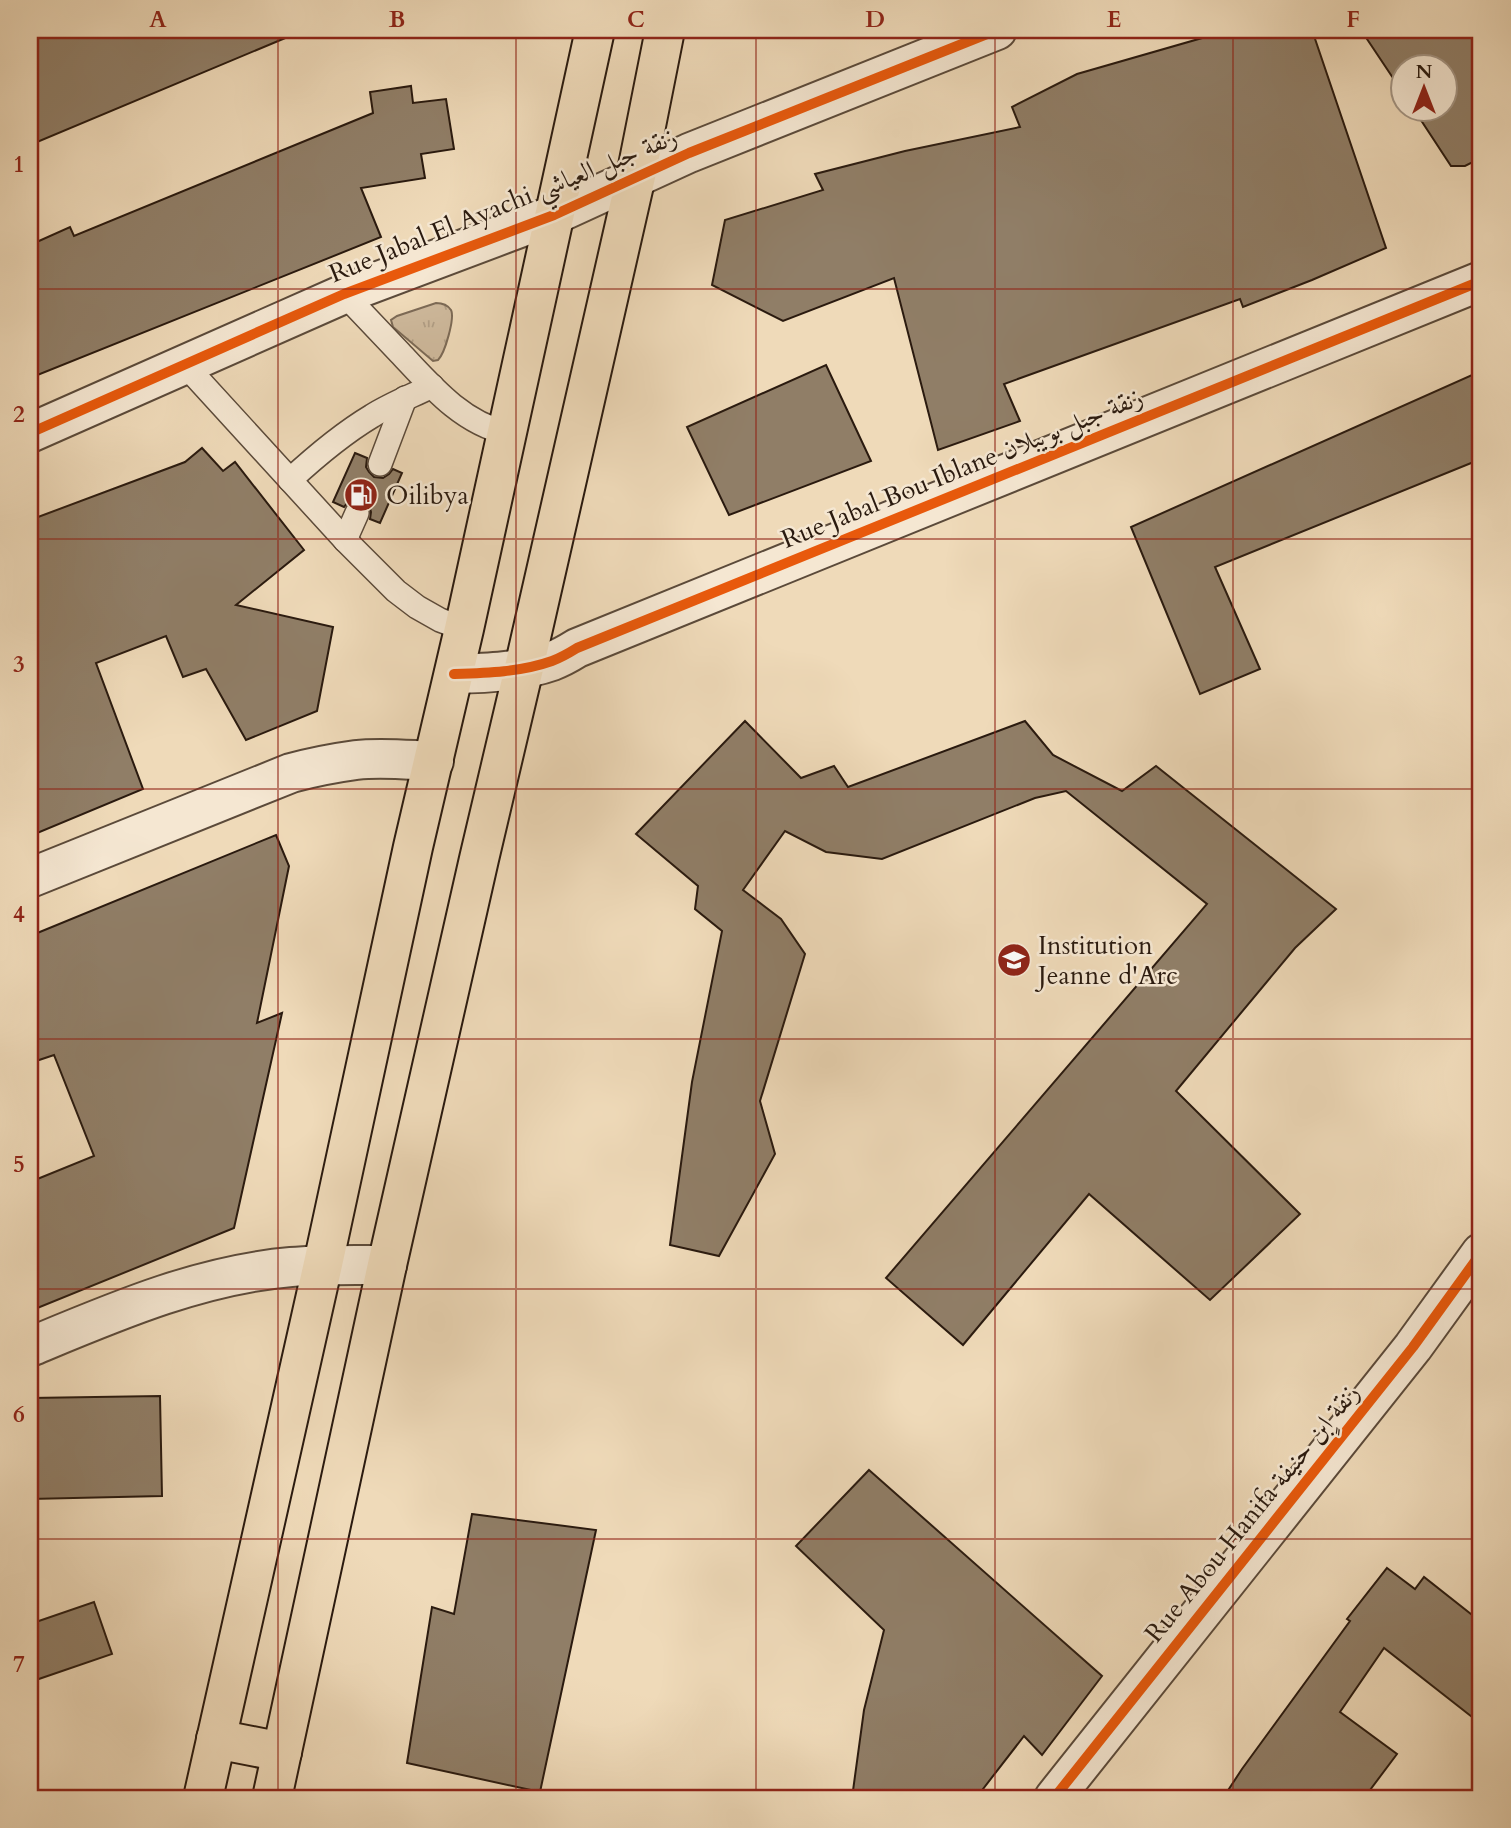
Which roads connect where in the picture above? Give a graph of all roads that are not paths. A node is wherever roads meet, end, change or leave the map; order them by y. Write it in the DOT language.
graph roads {
  1 [pos="596,30"];
  2 [pos="665,30"];
  3 [pos="998,30"];
  4 [pos="636,176"];
  5 [pos="554,215"];
  6 [pos="1481,281"];
  7 [pos="344,295"];
  8 [pos="185,365"];
  9 [pos="432,386"];
  10 [pos="405,398"];
  11 [pos="30,433"];
  12 [pos="507,433"];
  13 [pos="380,464"];
  14 [pos="290,480"];
  15 [pos="357,513"];
  16 [pos="345,540"];
  17 [pos="464,629"];
  18 [pos="524,668"];
  19 [pos="454,674"];
  20 [pos="433,761"];
  21 [pos="30,878"];
  22 [pos="1481,1253"];
  23 [pos="323,1264"];
  24 [pos="387,1265"];
  25 [pos="30,1347"];
  26 [pos="216,1739"];
  27 [pos="282,1752"];
  28 [pos="203,1798"];
  29 [pos="272,1798"];
  30 [pos="1054,1798"];
  1 -- 5 [label="main road"];
  2 -- 4 [label="main road"];
  3 -- 4 [label="street, Rue Jabal El Ayachi زنقة جبل العياشي"];
  4 -- 5 [label="street, Rue Jabal El Ayachi زنقة جبل العياشي"];
  4 -- 18 [label="main road"];
  5 -- 7 [label="street, Rue Jabal El Ayachi زنقة جبل العياشي"];
  5 -- 12 [label="main road"];
  6 -- 18 [label="street, Rue Jabal Bou Iblane زنقة جبل بويبلان"];
  7 -- 8 [label="street, Rue Jabal El Ayachi زنقة جبل العياشي"];
  7 -- 9 [label="lane"];
  8 -- 11 [label="street, Rue Jabal El Ayachi زنقة جبل العياشي"];
  8 -- 14 [label="lane"];
  9 -- 10 [label="lane"];
  9 -- 12 [label="lane"];
  10 -- 13 [label="lane"];
  10 -- 14 [label="lane"];
  12 -- 17 [label="main road"];
  14 -- 16 [label="lane"];
  15 -- 16 [label="lane"];
  16 -- 17 [label="lane"];
  17 -- 19 [label="main road"];
  18 -- 19 [label="street, Rue Jabal Bou Iblane زنقة جبل بويبلان"];
  18 -- 24 [label="main road"];
  19 -- 20 [label="main road"];
  20 -- 21 [label="street"];
  20 -- 23 [label="main road"];
  22 -- 30 [label="street, Rue Abou Hanifa زنقة اٍبن حنيفة"];
  23 -- 24 [label="street"];
  23 -- 25 [label="street"];
  23 -- 26 [label="main road"];
  24 -- 27 [label="main road"];
  26 -- 27 [label="main road"];
  26 -- 28 [label="main road"];
  27 -- 29 [label="main road"];
}
